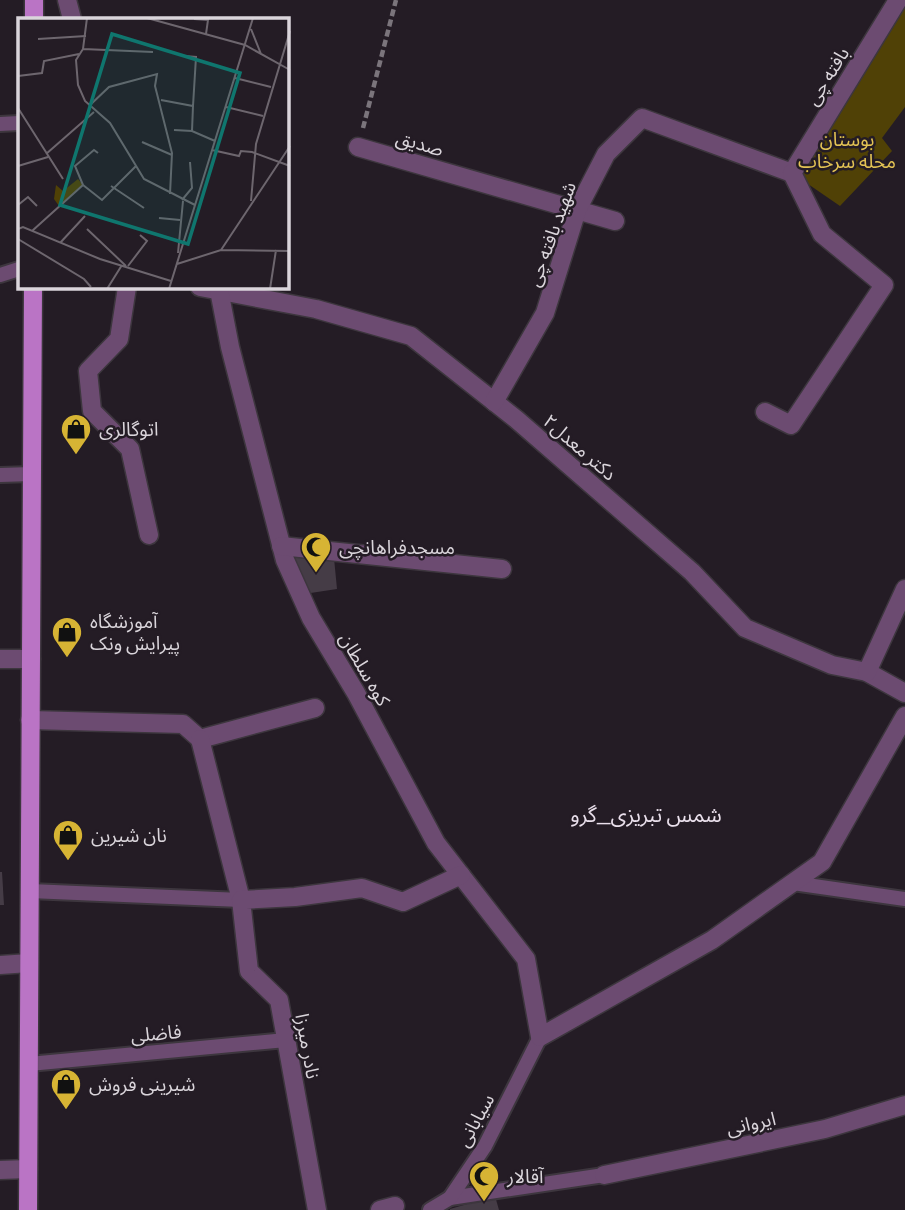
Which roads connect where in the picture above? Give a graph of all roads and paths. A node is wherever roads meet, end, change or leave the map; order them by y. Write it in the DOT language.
graph roads {
  1 [pos="34,0"];
  2 [pos="66,0"];
  3 [pos="396,0"];
  4 [pos="898,0"];
  5 [pos="34,18"];
  6 [pos="72,18"];
  7 [pos="18,123"];
  8 [pos="0,124"];
  9 [pos="358,147"];
  10 [pos="792,173"];
  11 [pos="577,210"];
  12 [pos="615,221"];
  13 [pos="18,269"];
  14 [pos="0,275"];
  15 [pos="33,289"];
  16 [pos="127,289"];
  17 [pos="213,289"];
  18 [pos="219,290"];
  19 [pos="494,401"];
  20 [pos="765,412"];
  21 [pos="32,474"];
  22 [pos="0,475"];
  23 [pos="149,535"];
  24 [pos="282,547"];
  25 [pos="502,569"];
  26 [pos="905,589"];
  27 [pos="0,659"];
  28 [pos="31,659"];
  29 [pos="867,672"];
  30 [pos="905,692"];
  31 [pos="315,708"];
  32 [pos="905,716"];
  33 [pos="30,720"];
  34 [pos="200,739"];
  35 [pos="461,875"];
  36 [pos="793,883"];
  37 [pos="30,891"];
  38 [pos="905,899"];
  39 [pos="241,900"];
  40 [pos="29,963"];
  41 [pos="0,965"];
  42 [pos="540,1037"];
  43 [pos="286,1040"];
  44 [pos="29,1064"];
  45 [pos="905,1105"];
  46 [pos="29,1169"];
  47 [pos="0,1170"];
  48 [pos="604,1175"];
  49 [pos="450,1198"];
  50 [pos="28,1210"];
  51 [pos="317,1210"];
  52 [pos="430,1210"];
  1 -- 5 [label="main road"];
  2 -- 6 [label="street"];
  3 -- 9 [label="path"];
  4 -- 10 [label="street, بافته چی"];
  7 -- 8 [label="lane"];
  9 -- 11 [label="street, صدیق"];
  10 -- 11 [label="street, شهید بافته چی"];
  10 -- 20 [label="street"];
  11 -- 12 [label="street, صدیق"];
  11 -- 19 [label="street, شهید بافته چی"];
  13 -- 14 [label="lane"];
  15 -- 21 [label="main road"];
  16 -- 23 [label="street"];
  17 -- 18 [label="street, دکتر معدل۲"];
  18 -- 19 [label="street, دکتر معدل۲"];
  18 -- 24 [label="street, کوه سلطان"];
  19 -- 29 [label="street, دکتر معدل۲"];
  21 -- 22 [label="lane"];
  21 -- 28 [label="main road"];
  24 -- 25 [label="street"];
  24 -- 35 [label="street, کوه سلطان"];
  26 -- 29 [label="street"];
  27 -- 28 [label="street"];
  28 -- 33 [label="main road"];
  29 -- 30 [label="street, دکتر معدل۲"];
  31 -- 34 [label="street"];
  32 -- 36 [label="street"];
  33 -- 34 [label="street"];
  33 -- 37 [label="main road"];
  34 -- 39 [label="street, نادر میرزا"];
  35 -- 39 [label="street"];
  35 -- 42 [label="street, کوه سلطان"];
  36 -- 38 [label="lane"];
  36 -- 42 [label="street"];
  37 -- 39 [label="lane"];
  37 -- 40 [label="main road"];
  39 -- 43 [label="street, نادر میرزا"];
  40 -- 41 [label="street"];
  40 -- 44 [label="main road"];
  42 -- 49 [label="lane, سیابانی"];
  43 -- 44 [label="lane, فاضلی"];
  43 -- 51 [label="street, نادر میرزا"];
  44 -- 46 [label="main road"];
  45 -- 48 [label="street, ایروانی"];
  46 -- 47 [label="street"];
  46 -- 50 [label="main road"];
  48 -- 49 [label="lane"];
  49 -- 52 [label="lane, سیابانی"];
}
